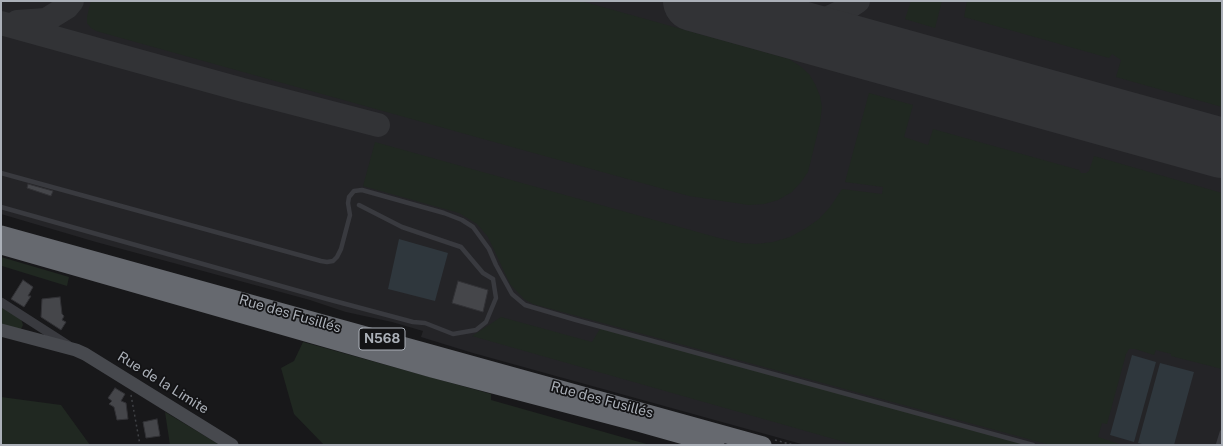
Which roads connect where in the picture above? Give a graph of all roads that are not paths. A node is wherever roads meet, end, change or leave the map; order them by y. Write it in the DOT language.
graph roads {
  1 [pos="1,173"];
  2 [pos="359,205"];
  3 [pos="1,207"];
  4 [pos="1,234"];
  5 [pos="1,246"];
  6 [pos="501,275"];
  7 [pos="493,279"];
  8 [pos="1,302"];
  9 [pos="1,330"];
  10 [pos="76,350"];
  11 [pos="1222,432"];
  12 [pos="232,445"];
  13 [pos="716,445"];
  14 [pos="763,445"];
  15 [pos="1033,445"];
  16 [pos="1218,445"];
  1 -- 6 [label="lane"];
  2 -- 7 [label="lane"];
  3 -- 7 [label="lane"];
  4 -- 14 [label="highway, Rue des Fusillés / N568"];
  5 -- 13 [label="highway, Rue des Fusillés / N568"];
  6 -- 7 [label="lane"];
  6 -- 15 [label="lane"];
  8 -- 10 [label="street, Rue de la Limite"];
  9 -- 10 [label="street, Rue de la Limite"];
  10 -- 12 [label="street, Rue de la Limite"];
  11 -- 16 [label="lane"];
}
